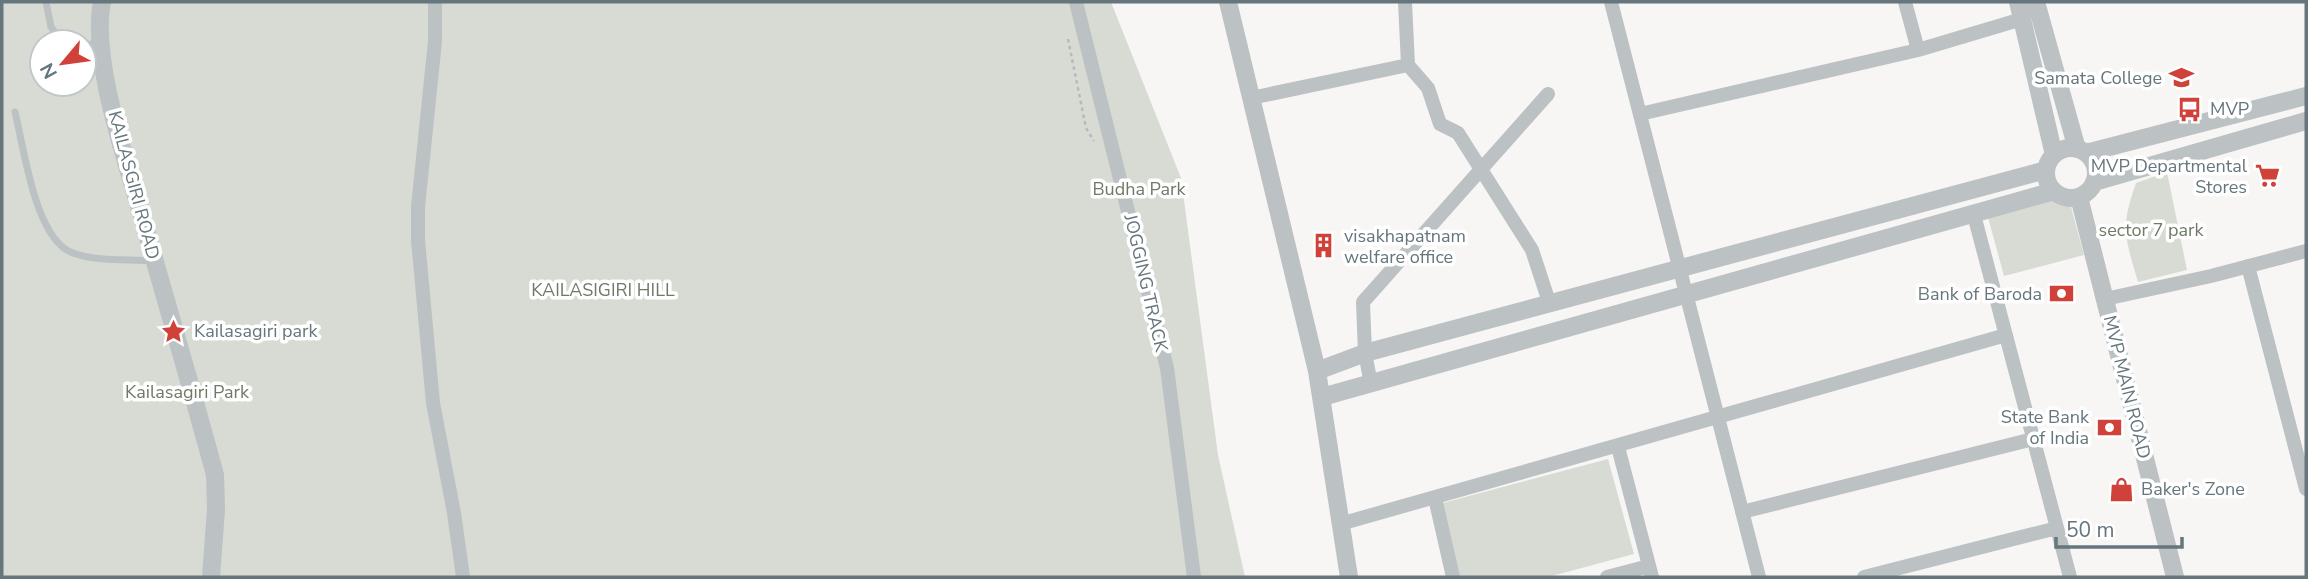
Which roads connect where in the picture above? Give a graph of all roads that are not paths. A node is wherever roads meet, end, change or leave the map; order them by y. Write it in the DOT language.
graph roads {
  1 [pos="46,2"];
  2 [pos="102,2"];
  3 [pos="435,2"];
  4 [pos="1076,2"];
  5 [pos="1228,2"];
  6 [pos="1405,2"];
  7 [pos="1612,2"];
  8 [pos="1905,2"];
  9 [pos="2036,2"];
  10 [pos="2020,10"];
  11 [pos="52,28"];
  12 [pos="97,28"];
  13 [pos="1918,50"];
  14 [pos="98,61"];
  15 [pos="1408,65"];
  16 [pos="1548,94"];
  17 [pos="2306,96"];
  18 [pos="1251,97"];
  19 [pos="15,112"];
  20 [pos="1640,114"];
  21 [pos="2306,121"];
  22 [pos="2081,151"];
  23 [pos="2050,163"];
  24 [pos="1479,169"];
  25 [pos="2094,183"];
  26 [pos="2054,191"];
  27 [pos="2079,197"];
  28 [pos="1974,215"];
  29 [pos="2306,251"];
  30 [pos="155,261"];
  31 [pos="2248,267"];
  32 [pos="1680,270"];
  33 [pos="1686,294"];
  34 [pos="2105,299"];
  35 [pos="1550,305"];
  36 [pos="2006,335"];
  37 [pos="1365,354"];
  38 [pos="1317,371"];
  39 [pos="1371,384"];
  40 [pos="1322,397"];
  41 [pos="1718,417"];
  42 [pos="2033,439"];
  43 [pos="1618,447"];
  44 [pos="2306,489"];
  45 [pos="1435,498"];
  46 [pos="1742,512"];
  47 [pos="1340,524"];
  48 [pos="2057,528"];
  49 [pos="1650,572"];
  50 [pos="211,577"];
  51 [pos="463,577"];
  52 [pos="1194,577"];
  53 [pos="1349,577"];
  54 [pos="1453,577"];
  55 [pos="1607,577"];
  56 [pos="1759,577"];
  57 [pos="1864,577"];
  58 [pos="2070,577"];
  59 [pos="2175,577"];
  1 -- 11 [label="lane"];
  2 -- 12 [label="street, KAILASGIRI ROAD"];
  3 -- 51 [label="street"];
  4 -- 52 [label="street"];
  5 -- 18 [label="street"];
  6 -- 15 [label="street"];
  7 -- 20 [label="street"];
  8 -- 13 [label="street"];
  9 -- 22 [label="street"];
  10 -- 13 [label="street"];
  10 -- 23 [label="street"];
  13 -- 20 [label="street"];
  14 -- 30 [label="street, KAILASGIRI ROAD"];
  15 -- 18 [label="street"];
  15 -- 24 [label="street"];
  16 -- 24 [label="street"];
  17 -- 22 [label="street"];
  18 -- 38 [label="street"];
  19 -- 30 [label="lane"];
  20 -- 32 [label="street"];
  21 -- 25 [label="street"];
  22 -- 23 [label="street"];
  22 -- 25 [label="street"];
  23 -- 26 [label="street"];
  23 -- 32 [label="street"];
  24 -- 35 [label="street"];
  24 -- 37 [label="street"];
  25 -- 27 [label="street"];
  26 -- 27 [label="street"];
  26 -- 28 [label="street"];
  27 -- 34 [label="street, MVP MAIN ROAD"];
  28 -- 33 [label="street"];
  28 -- 36 [label="street"];
  29 -- 31 [label="street"];
  30 -- 50 [label="street, KAILASGIRI ROAD"];
  31 -- 34 [label="street"];
  31 -- 44 [label="street"];
  32 -- 33 [label="street"];
  32 -- 35 [label="street"];
  33 -- 39 [label="street"];
  33 -- 41 [label="street"];
  34 -- 59 [label="street, MVP MAIN ROAD"];
  35 -- 37 [label="street"];
  36 -- 41 [label="street"];
  36 -- 42 [label="street"];
  37 -- 38 [label="street"];
  37 -- 39 [label="street"];
  38 -- 40 [label="street"];
  39 -- 40 [label="street"];
  40 -- 47 [label="street"];
  41 -- 43 [label="street"];
  41 -- 46 [label="street"];
  42 -- 46 [label="street"];
  42 -- 48 [label="street"];
  43 -- 45 [label="street"];
  43 -- 49 [label="street"];
  45 -- 47 [label="street"];
  45 -- 54 [label="street"];
  46 -- 56 [label="street"];
  47 -- 53 [label="street"];
  48 -- 57 [label="street"];
  48 -- 58 [label="street"];
  49 -- 55 [label="street"];
}
